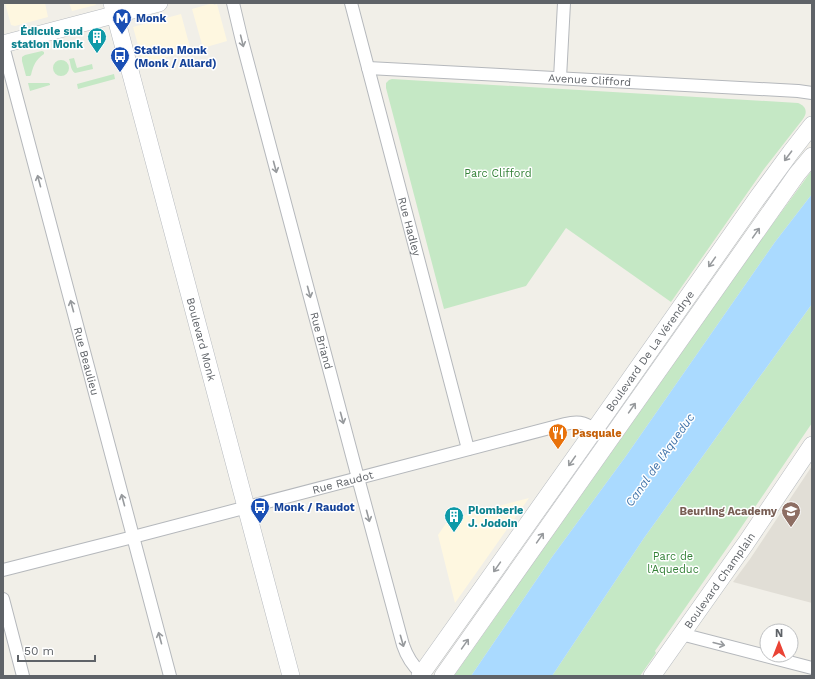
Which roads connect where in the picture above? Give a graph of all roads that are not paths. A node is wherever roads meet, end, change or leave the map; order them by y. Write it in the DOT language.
graph roads {
  1 [pos="159,3"];
  2 [pos="233,3"];
  3 [pos="351,3"];
  4 [pos="564,3"];
  5 [pos="114,9"];
  6 [pos="3,45"];
  7 [pos="368,68"];
  8 [pos="560,78"];
  9 [pos="812,93"];
  10 [pos="812,126"];
  11 [pos="812,156"];
  12 [pos="595,429"];
  13 [pos="610,439"];
  14 [pos="812,445"];
  15 [pos="468,449"];
  16 [pos="358,478"];
  17 [pos="246,508"];
  18 [pos="133,538"];
  19 [pos="3,570"];
  20 [pos="3,599"];
  21 [pos="681,634"];
  22 [pos="812,668"];
  23 [pos="420,675"];
  24 [pos="23,676"];
  25 [pos="170,676"];
  26 [pos="291,676"];
  27 [pos="443,676"];
  28 [pos="652,676"];
  1 -- 5 [label="main road"];
  2 -- 16 [label="street, Rue Briand, one-way"];
  3 -- 7 [label="street, Rue Hadley"];
  4 -- 8 [label="street"];
  5 -- 6 [label="main road"];
  5 -- 17 [label="main road, Boulevard Monk"];
  18 -- 6 [label="street, Rue Beaulieu, one-way"];
  7 -- 8 [label="street, Avenue Clifford"];
  7 -- 15 [label="street, Rue Hadley"];
  8 -- 9 [label="street, Avenue Clifford"];
  10 -- 12 [label="main road, Boulevard De La Vérendrye, one-way"];
  13 -- 11 [label="main road, Boulevard De La Vérendrye, one-way"];
  12 -- 13 [label="street, Rue Raudot"];
  12 -- 15 [label="street, Rue Raudot"];
  12 -- 23 [label="main road, Boulevard De La Vérendrye, one-way"];
  27 -- 13 [label="main road, Boulevard De La Vérendrye, one-way"];
  14 -- 21 [label="main road, Boulevard Champlain"];
  15 -- 16 [label="street, Rue Raudot"];
  16 -- 17 [label="street, Rue Raudot"];
  16 -- 23 [label="street, Rue Briand, one-way"];
  17 -- 18 [label="street, Rue Raudot"];
  17 -- 26 [label="main road, Boulevard Monk"];
  18 -- 19 [label="street, Rue Raudot"];
  25 -- 18 [label="street, Rue Beaulieu, one-way"];
  20 -- 24 [label="street"];
  21 -- 22 [label="street, one-way"];
  21 -- 28 [label="main road, Boulevard Champlain"];
}
